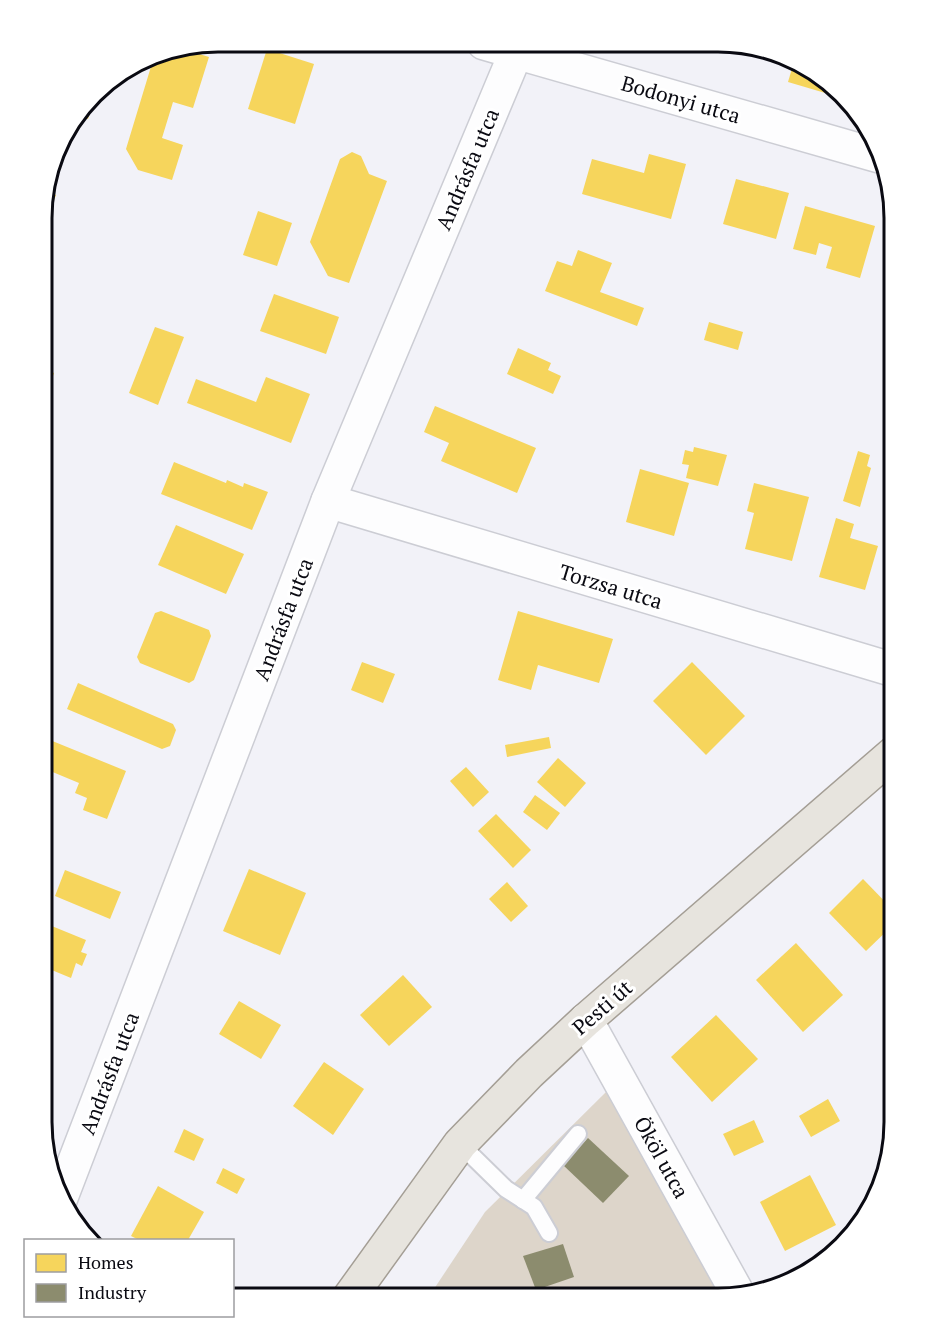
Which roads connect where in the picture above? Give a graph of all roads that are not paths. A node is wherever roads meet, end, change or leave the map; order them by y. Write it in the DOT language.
graph roads {
  1 [pos="516,53"];
  2 [pos="535,53"];
  3 [pos="870,153"];
  4 [pos="328,501"];
  5 [pos="884,667"];
  6 [pos="883,762"];
  7 [pos="586,1020"];
  8 [pos="578,1134"];
  9 [pos="460,1144"];
  10 [pos="65,1186"];
  11 [pos="523,1200"];
  12 [pos="549,1233"];
  13 [pos="734,1287"];
  14 [pos="356,1288"];
  1 -- 4 [label="street, Andrásfa utca"];
  2 -- 3 [label="street, Bodonyi utca"];
  4 -- 5 [label="street, Torzsa utca"];
  4 -- 10 [label="street, Andrásfa utca"];
  6 -- 7 [label="main road, Pesti út"];
  7 -- 9 [label="main road, Pesti út"];
  7 -- 13 [label="street, Ököl utca"];
  8 -- 11 [label="lane"];
  9 -- 11 [label="lane"];
  9 -- 14 [label="main road, Pesti út"];
  11 -- 12 [label="lane"];
}
